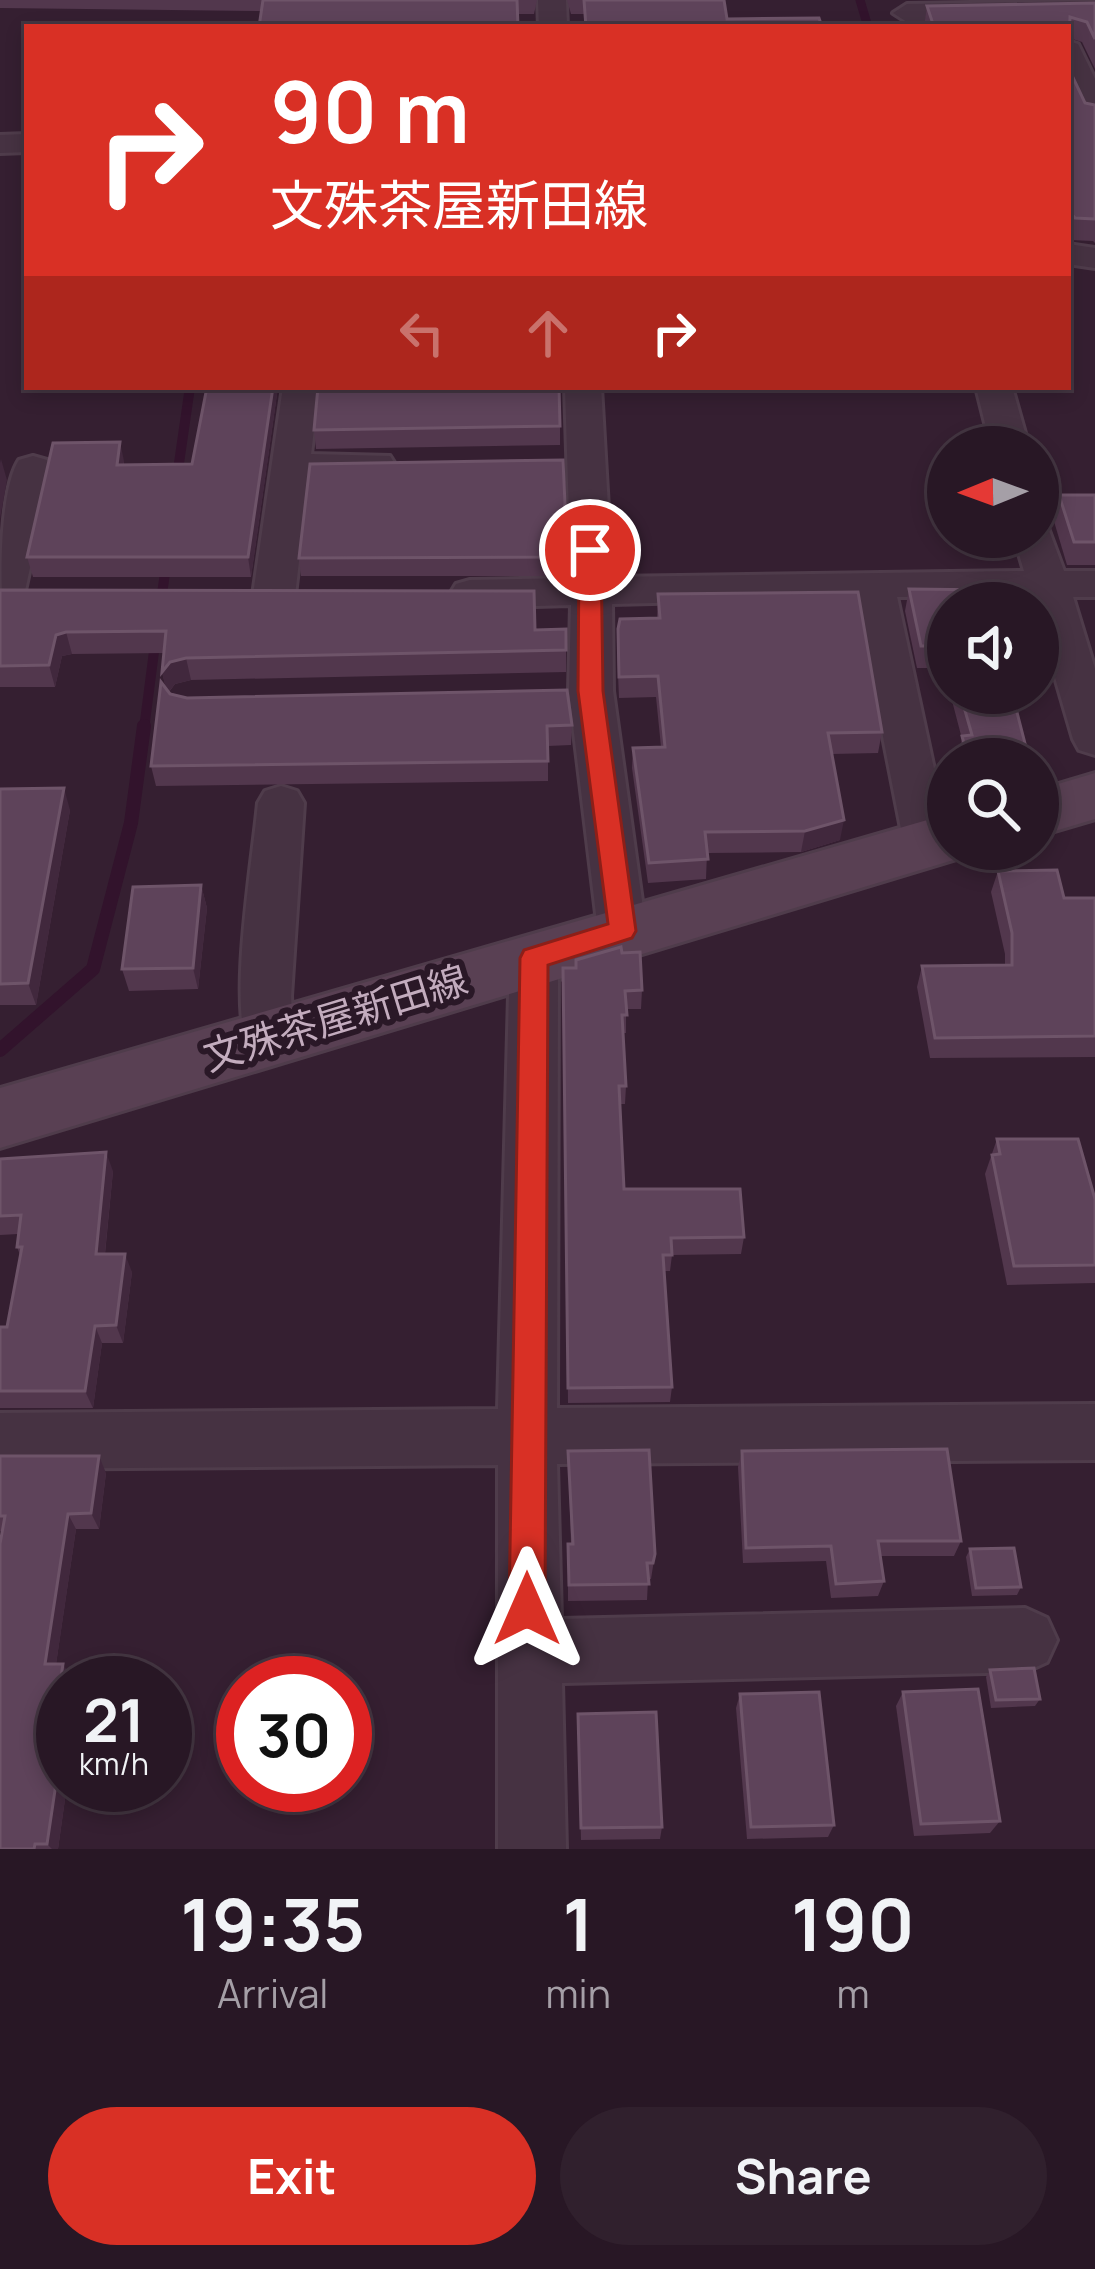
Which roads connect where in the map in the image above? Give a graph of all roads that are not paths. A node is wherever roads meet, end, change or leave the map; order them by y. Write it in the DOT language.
graph roads {
  1 [pos="1095,10"];
  2 [pos="905,13"];
  3 [pos="1055,19"];
  4 [pos="1071,57"];
  5 [pos="1095,115"];
  6 [pos="301,390"];
  7 [pos="583,390"];
  8 [pos="995,390"];
  9 [pos="1004,426"];
  10 [pos="541,462"];
  11 [pos="586,462"];
  12 [pos="404,464"];
  13 [pos="290,466"];
  14 [pos="33,468"];
  15 [pos="874,584"];
  16 [pos="927,584"];
  17 [pos="1059,584"];
  18 [pos="1095,584"];
  19 [pos="319,594"];
  20 [pos="433,594"];
  21 [pos="592,594"];
  22 [pos="2,595"];
  23 [pos="49,595"];
  24 [pos="229,595"];
  25 [pos="274,595"];
  26 [pos="1059,625"];
  27 [pos="591,691"];
  28 [pos="544,692"];
  29 [pos="1095,739"];
  30 [pos="1095,796"];
  31 [pos="927,797"];
  32 [pos="281,803"];
  33 [pos="1059,807"];
  34 [pos="927,844"];
  35 [pos="622,931"];
  36 [pos="534,958"];
  37 [pos="268,1038"];
  38 [pos="0,1118"];
  39 [pos="1095,1432"];
  40 [pos="527,1438"];
  41 [pos="0,1441"];
  42 [pos="1024,1640"];
  43 [pos="527,1652"];
  44 [pos="532,1849"];
  1 -- 3 [label="street"];
  2 -- 3 [label="street"];
  4 -- 5 [label="street"];
  6 -- 13 [label="street"];
  7 -- 11 [label="street"];
  8 -- 9 [label="street"];
  10 -- 11 [label="street"];
  11 -- 21 [label="street"];
  12 -- 13 [label="street"];
  13 -- 25 [label="street"];
  14 -- 22 [label="street"];
  15 -- 16 [label="street"];
  15 -- 21 [label="street"];
  15 -- 31 [label="street"];
  17 -- 18 [label="street"];
  19 -- 25 [label="street"];
  20 -- 21 [label="street"];
  21 -- 27 [label="street"];
  22 -- 23 [label="street"];
  24 -- 25 [label="street"];
  26 -- 29 [label="street"];
  27 -- 28 [label="street"];
  27 -- 35 [label="street"];
  30 -- 33 [label="main road"];
  32 -- 37 [label="street"];
  34 -- 35 [label="main road, 文殊茶屋新田線"];
  35 -- 36 [label="main road, 文殊茶屋新田線"];
  36 -- 37 [label="main road, 文殊茶屋新田線"];
  36 -- 40 [label="street"];
  37 -- 38 [label="main road, 文殊茶屋新田線"];
  39 -- 40 [label="street"];
  40 -- 41 [label="street"];
  40 -- 43 [label="street"];
  42 -- 43 [label="street"];
  43 -- 44 [label="street"];
}
